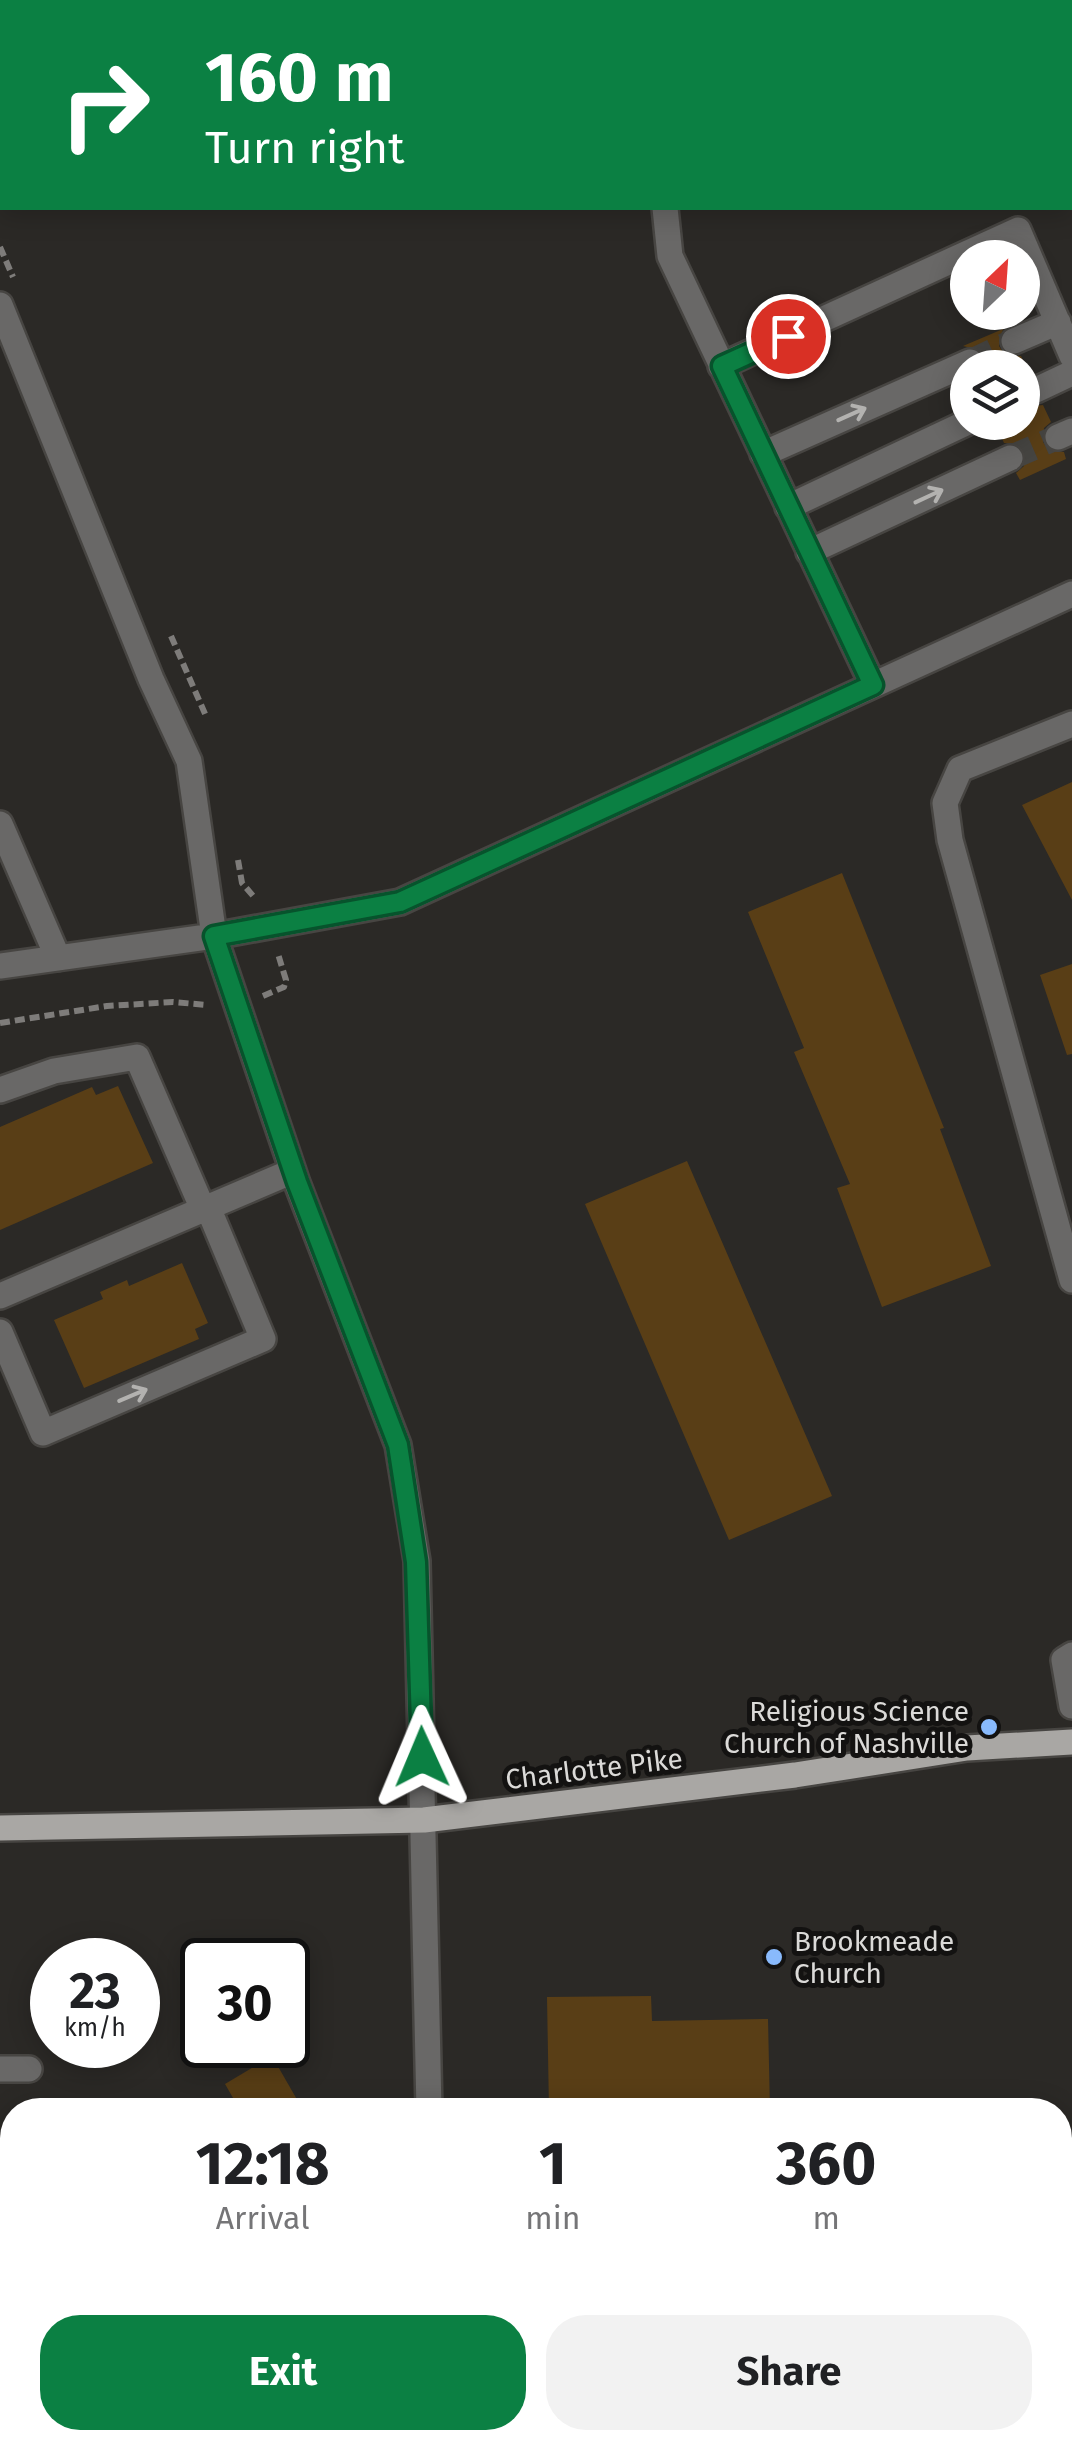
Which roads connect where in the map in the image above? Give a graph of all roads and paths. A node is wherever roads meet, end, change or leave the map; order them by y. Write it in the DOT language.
graph roads {
  1 [pos="666,210"];
  2 [pos="0,305"];
  3 [pos="1058,322"];
  4 [pos="1014,342"];
  5 [pos="1072,356"];
  6 [pos="722,366"];
  7 [pos="950,371"];
  8 [pos="1072,374"];
  9 [pos="1040,388"];
  10 [pos="950,430"];
  11 [pos="763,454"];
  12 [pos="1010,458"];
  13 [pos="788,507"];
  14 [pos="809,552"];
  15 [pos="1072,594"];
  16 [pos="873,685"];
  17 [pos="1072,724"];
  18 [pos="0,824"];
  19 [pos="214,936"];
  20 [pos="58,958"];
  21 [pos="0,966"];
  22 [pos="0,1090"];
  23 [pos="293,1171"];
  24 [pos="205,1206"];
  25 [pos="1072,1280"];
  26 [pos="0,1296"];
  27 [pos="0,1332"];
  28 [pos="1072,1655"];
  29 [pos="1072,1706"];
  30 [pos="1072,1742"];
  31 [pos="424,1820"];
  32 [pos="0,1828"];
  33 [pos="0,2069"];
  34 [pos="29,2070"];
  35 [pos="428,2098"];
  1 -- 6 [label="street"];
  2 -- 19 [label="street"];
  3 -- 4 [label="street"];
  3 -- 5 [label="street"];
  3 -- 6 [label="street"];
  6 -- 11 [label="street"];
  11 -- 7 [label="street, one-way"];
  8 -- 9 [label="street"];
  10 -- 13 [label="street"];
  11 -- 13 [label="street"];
  14 -- 12 [label="street, one-way"];
  13 -- 14 [label="street"];
  14 -- 16 [label="street"];
  15 -- 16 [label="street"];
  16 -- 19 [label="street"];
  17 -- 25 [label="street"];
  18 -- 20 [label="street"];
  19 -- 20 [label="street"];
  19 -- 23 [label="street"];
  20 -- 21 [label="street"];
  22 -- 24 [label="street"];
  23 -- 24 [label="street"];
  23 -- 31 [label="street"];
  24 -- 26 [label="street"];
  27 -- 24 [label="street, one-way"];
  28 -- 29 [label="street"];
  30 -- 31 [label="main road, Charlotte Pike"];
  31 -- 32 [label="main road, Charlotte Pike"];
  31 -- 35 [label="street"];
  33 -- 34 [label="street"];
}
